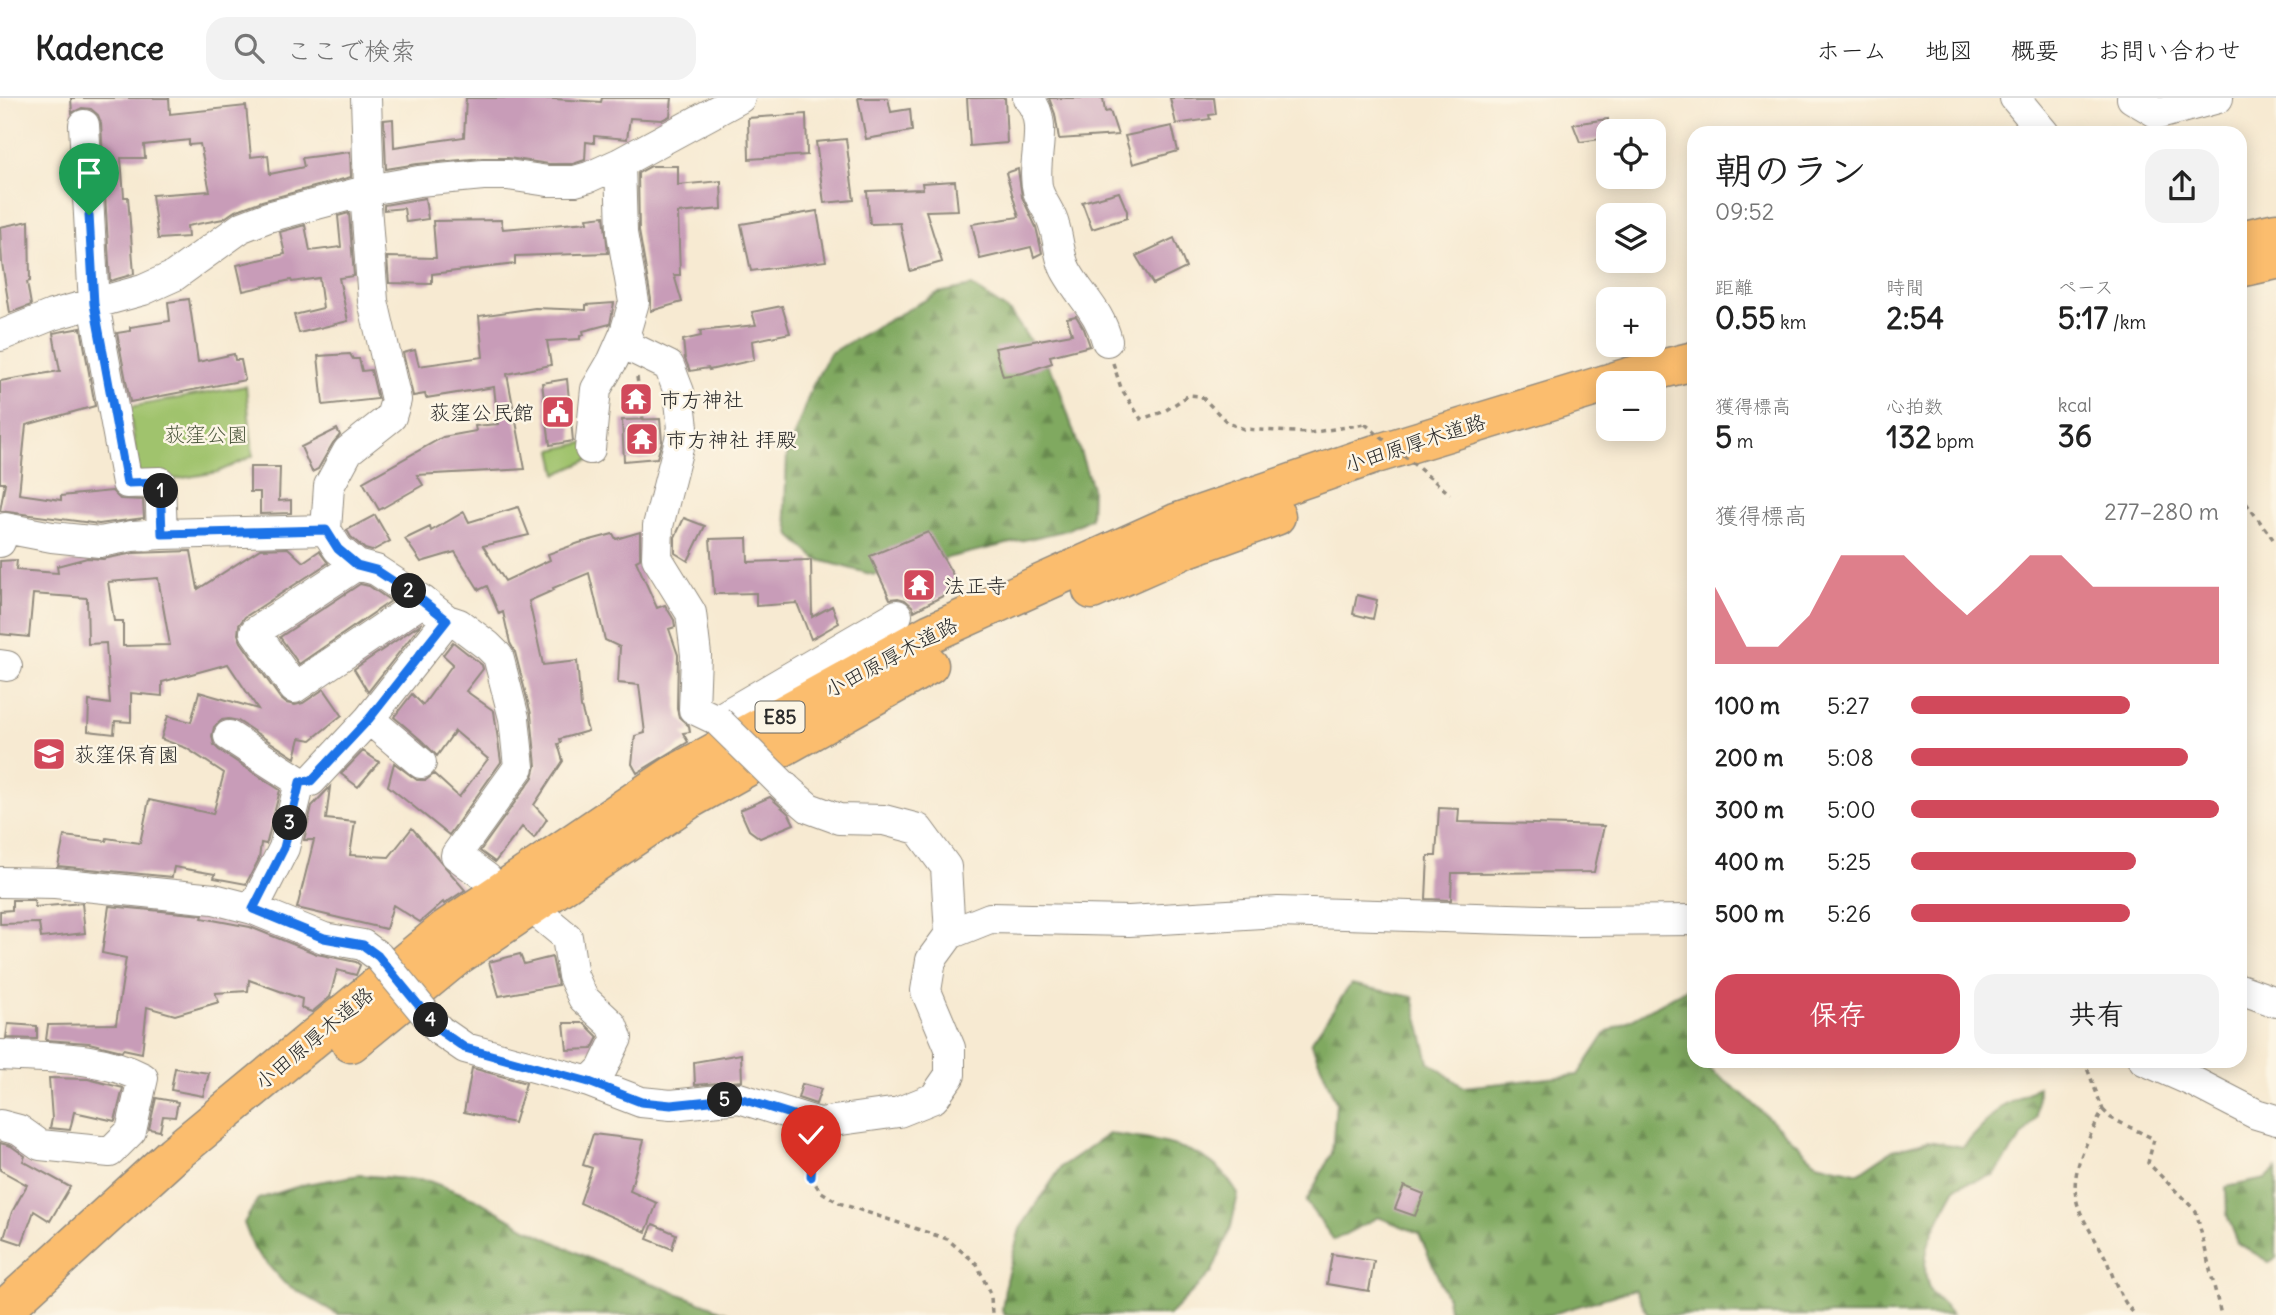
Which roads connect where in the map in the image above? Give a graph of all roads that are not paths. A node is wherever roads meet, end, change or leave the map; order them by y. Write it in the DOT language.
graph roads {
  1 [pos="366,98"];
  2 [pos="740,98"];
  3 [pos="1028,98"];
  4 [pos="2015,98"];
  5 [pos="2132,98"];
  6 [pos="2218,98"];
  7 [pos="2182,103"];
  8 [pos="85,125"];
  9 [pos="2038,126"];
  10 [pos="620,163"];
  11 [pos="367,191"];
  12 [pos="2276,232"];
  13 [pos="2247,238"];
  14 [pos="2276,260"];
  15 [pos="2247,266"];
  16 [pos="94,304"];
  17 [pos="0,336"];
  18 [pos="629,340"];
  19 [pos="1107,341"];
  20 [pos="1687,363"];
  21 [pos="1687,390"];
  22 [pos="1666,395"];
  23 [pos="1596,414"];
  24 [pos="590,449"];
  25 [pos="326,530"];
  26 [pos="162,534"];
  27 [pos="0,542"];
  28 [pos="357,565"];
  29 [pos="423,601"];
  30 [pos="897,615"];
  31 [pos="447,620"];
  32 [pos="369,719"];
  33 [pos="717,720"];
  34 [pos="229,736"];
  35 [pos="421,763"];
  36 [pos="300,782"];
  37 [pos="487,878"];
  38 [pos="0,882"];
  39 [pos="253,909"];
  40 [pos="544,918"];
  41 [pos="1687,920"];
  42 [pos="950,934"];
  43 [pos="2247,992"];
  44 [pos="2276,1002"];
  45 [pos="0,1055"];
  46 [pos="2162,1068"];
  47 [pos="589,1082"];
  48 [pos="2276,1120"];
  49 [pos="0,1125"];
  50 [pos="0,1313"];
  51 [pos="37,1315"];
  1 -- 11 [label="street"];
  2 -- 10 [label="street"];
  3 -- 19 [label="street"];
  4 -- 9 [label="street"];
  5 -- 7 [label="street"];
  6 -- 7 [label="street"];
  8 -- 16 [label="street"];
  10 -- 11 [label="street"];
  10 -- 18 [label="street"];
  11 -- 16 [label="street"];
  11 -- 25 [label="street"];
  12 -- 13 [label="highway"];
  14 -- 15 [label="highway"];
  16 -- 17 [label="street"];
  16 -- 26 [label="street"];
  18 -- 24 [label="street"];
  18 -- 33 [label="street"];
  20 -- 50 [label="highway, 小田原厚木道路 / E85"];
  21 -- 22 [label="highway"];
  23 -- 51 [label="highway, 小田原厚木道路 / E85"];
  25 -- 26 [label="street"];
  25 -- 28 [label="street"];
  26 -- 27 [label="street"];
  28 -- 29 [label="street"];
  28 -- 29 [label="street"];
  29 -- 31 [label="street"];
  30 -- 33 [label="street"];
  31 -- 32 [label="street"];
  31 -- 37 [label="street"];
  32 -- 35 [label="street"];
  32 -- 36 [label="street"];
  33 -- 42 [label="street, bridge"];
  34 -- 36 [label="street"];
  36 -- 39 [label="street"];
  38 -- 39 [label="street"];
  39 -- 47 [label="street, bridge"];
  40 -- 47 [label="street"];
  41 -- 42 [label="street"];
  42 -- 47 [label="street"];
  43 -- 44 [label="street"];
  45 -- 49 [label="street"];
  46 -- 48 [label="street"];
}
